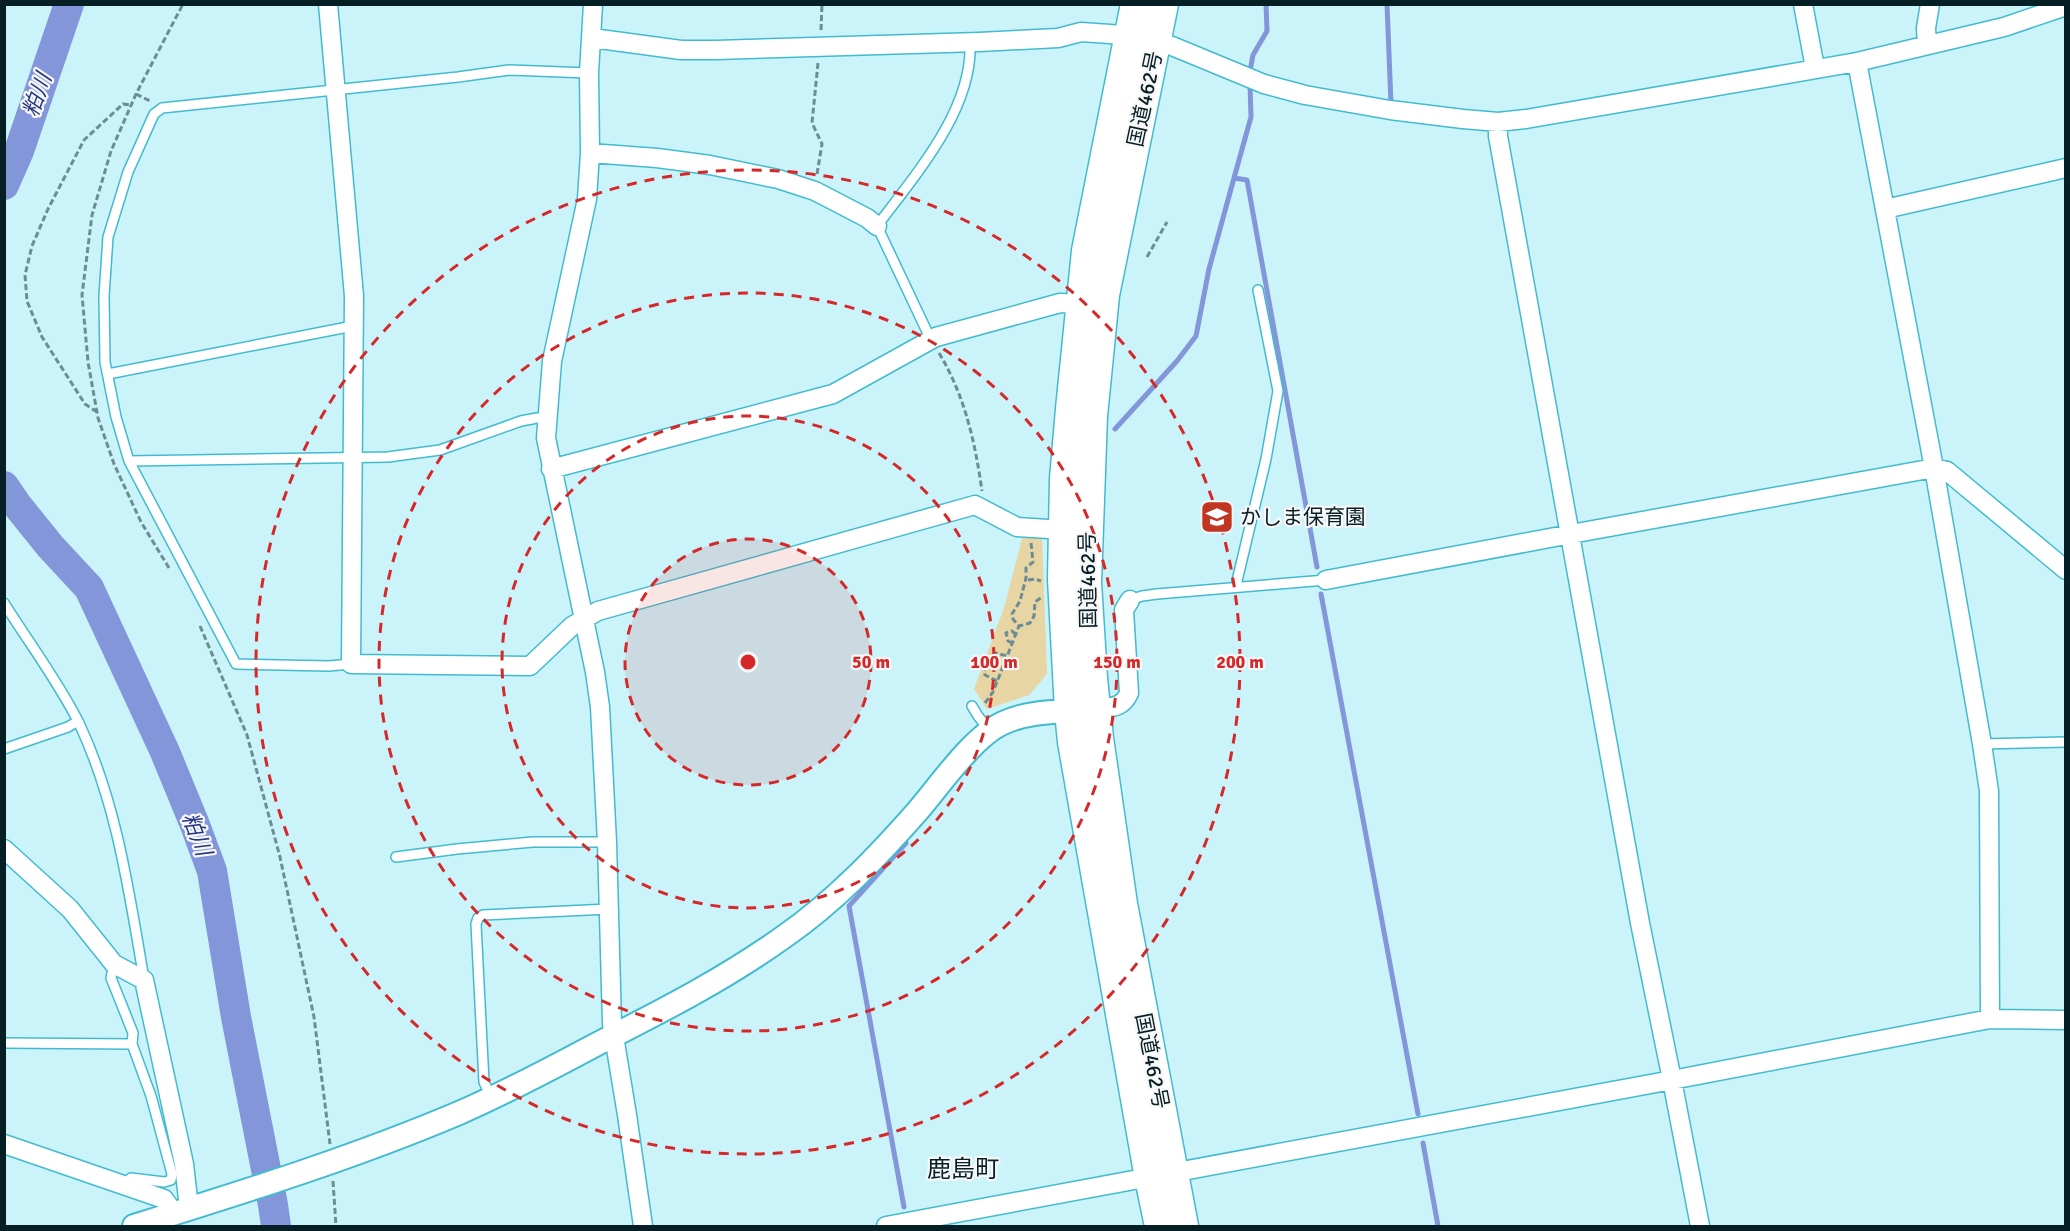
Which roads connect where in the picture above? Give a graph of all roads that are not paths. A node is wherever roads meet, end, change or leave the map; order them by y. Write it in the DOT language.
graph roads {
  1 [pos="328,4"];
  2 [pos="593,4"];
  3 [pos="1136,4"];
  4 [pos="1163,4"];
  5 [pos="1803,4"];
  6 [pos="1930,4"];
  7 [pos="2066,6"];
  8 [pos="592,38"];
  9 [pos="1143,39"];
  10 [pos="970,43"];
  11 [pos="1927,45"];
  12 [pos="1857,62"];
  13 [pos="1815,68"];
  14 [pos="589,74"];
  15 [pos="335,89"];
  16 [pos="1498,123"];
  17 [pos="590,153"];
  18 [pos="2066,168"];
  19 [pos="1885,209"];
  20 [pos="877,226"];
  21 [pos="1258,290"];
  22 [pos="1082,304"];
  23 [pos="353,326"];
  24 [pos="931,340"];
  25 [pos="108,374"];
  26 [pos="548,418"];
  27 [pos="352,457"];
  28 [pos="129,461"];
  29 [pos="1934,468"];
  30 [pos="551,469"];
  31 [pos="1571,534"];
  32 [pos="1051,537"];
  33 [pos="2066,570"];
  34 [pos="1326,580"];
  35 [pos="1237,587"];
  36 [pos="1130,600"];
  37 [pos="4,603"];
  38 [pos="585,618"];
  39 [pos="351,664"];
  40 [pos="972,706"];
  41 [pos="1082,710"];
  42 [pos="78,721"];
  43 [pos="990,731"];
  44 [pos="2066,742"];
  45 [pos="1982,744"];
  46 [pos="4,749"];
  47 [pos="607,842"];
  48 [pos="4,849"];
  49 [pos="396,857"];
  50 [pos="609,909"];
  51 [pos="114,964"];
  52 [pos="144,980"];
  53 [pos="1990,1019"];
  54 [pos="2066,1020"];
  55 [pos="613,1036"];
  56 [pos="4,1043"];
  57 [pos="132,1044"];
  58 [pos="1672,1080"];
  59 [pos="491,1098"];
  60 [pos="4,1144"];
  61 [pos="1162,1175"];
  62 [pos="123,1185"];
  63 [pos="185,1210"];
  64 [pos="134,1227"];
  65 [pos="643,1227"];
  66 [pos="886,1227"];
  67 [pos="1160,1227"];
  68 [pos="1183,1227"];
  69 [pos="1700,1227"];
  1 -- 15 [label="street"];
  2 -- 8 [label="street"];
  3 -- 9 [label="highway, 国道462号"];
  4 -- 9 [label="highway, 国道462号"];
  5 -- 13 [label="street"];
  6 -- 11 [label="street"];
  7 -- 11 [label="street"];
  8 -- 10 [label="street"];
  8 -- 14 [label="street"];
  9 -- 10 [label="street"];
  9 -- 16 [label="street"];
  9 -- 22 [label="highway, 国道462号"];
  9 -- 41 [label="highway, 国道462号"];
  10 -- 20 [label="lane"];
  11 -- 12 [label="street"];
  12 -- 13 [label="street"];
  12 -- 19 [label="street"];
  13 -- 16 [label="street"];
  14 -- 15 [label="lane"];
  14 -- 17 [label="street"];
  15 -- 23 [label="street"];
  15 -- 25 [label="lane"];
  16 -- 31 [label="street"];
  17 -- 20 [label="street"];
  17 -- 26 [label="street"];
  18 -- 19 [label="street"];
  19 -- 29 [label="street"];
  20 -- 24 [label="lane"];
  21 -- 35 [label="lane"];
  22 -- 24 [label="street"];
  22 -- 32 [label="highway, 国道462号"];
  23 -- 25 [label="lane"];
  23 -- 27 [label="street"];
  24 -- 30 [label="street"];
  25 -- 28 [label="lane"];
  26 -- 27 [label="lane"];
  26 -- 30 [label="street"];
  27 -- 28 [label="lane"];
  27 -- 39 [label="street"];
  28 -- 39 [label="lane"];
  29 -- 31 [label="street"];
  29 -- 33 [label="street"];
  29 -- 45 [label="street"];
  30 -- 38 [label="street"];
  31 -- 34 [label="street"];
  31 -- 58 [label="street"];
  32 -- 38 [label="street"];
  32 -- 41 [label="highway, 国道462号"];
  34 -- 35 [label="lane"];
  35 -- 36 [label="lane"];
  36 -- 41 [label="street"];
  37 -- 42 [label="lane"];
  38 -- 39 [label="street"];
  38 -- 47 [label="street"];
  40 -- 43 [label="lane"];
  41 -- 43 [label="street"];
  41 -- 61 [label="highway, 国道462号"];
  42 -- 46 [label="lane"];
  42 -- 52 [label="lane"];
  43 -- 55 [label="street"];
  44 -- 45 [label="lane"];
  45 -- 53 [label="street"];
  47 -- 49 [label="lane"];
  47 -- 50 [label="street"];
  48 -- 51 [label="street"];
  50 -- 55 [label="street"];
  50 -- 59 [label="lane"];
  51 -- 52 [label="street"];
  51 -- 57 [label="lane"];
  52 -- 63 [label="street"];
  53 -- 54 [label="street"];
  53 -- 58 [label="street"];
  55 -- 59 [label="street"];
  55 -- 65 [label="street"];
  56 -- 57 [label="lane"];
  57 -- 62 [label="lane"];
  58 -- 61 [label="street"];
  58 -- 69 [label="street"];
  59 -- 63 [label="street"];
  60 -- 62 [label="street"];
  61 -- 66 [label="street"];
  61 -- 67 [label="highway, 国道462号"];
  61 -- 68 [label="highway, 国道462号"];
  62 -- 63 [label="street"];
  63 -- 64 [label="street"];
}
